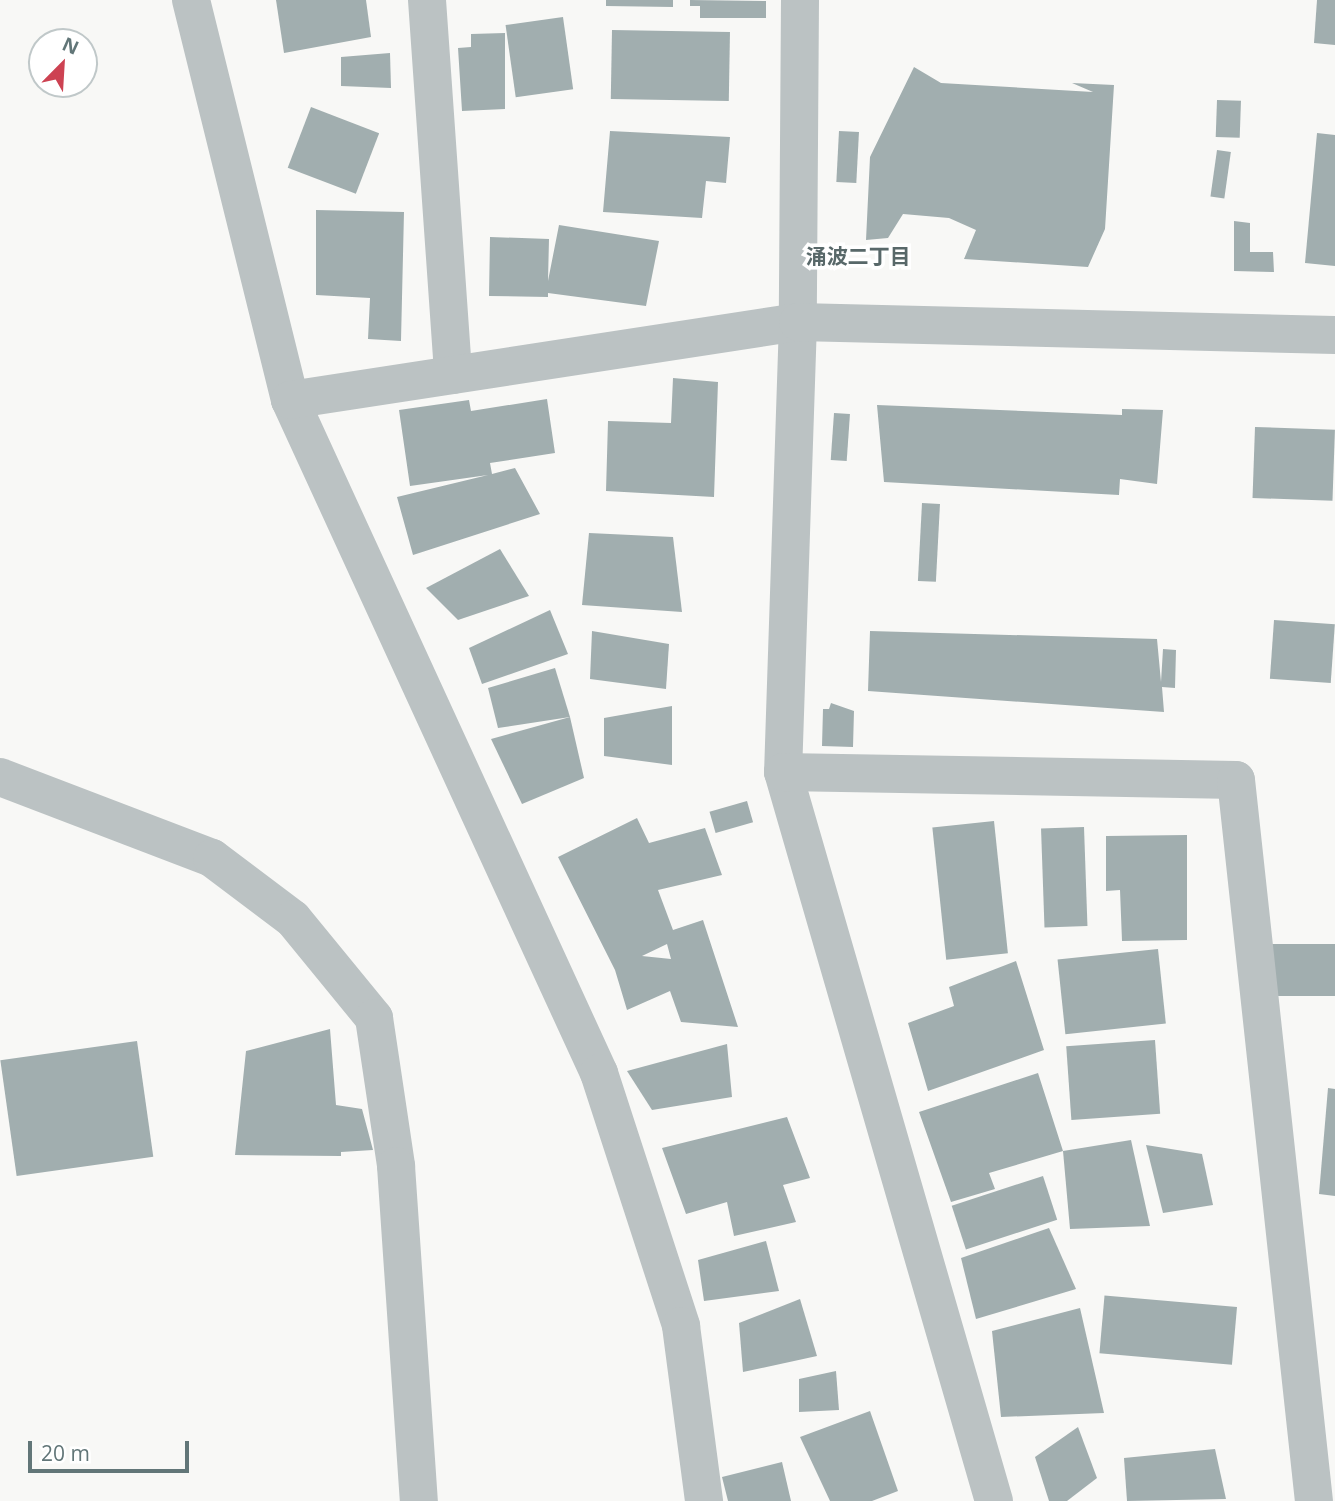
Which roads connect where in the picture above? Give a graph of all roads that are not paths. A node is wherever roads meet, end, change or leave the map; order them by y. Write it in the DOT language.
graph roads {
  1 [pos="191,0"];
  2 [pos="427,0"];
  3 [pos="800,0"];
  4 [pos="799,322"];
  5 [pos="1335,335"];
  6 [pos="453,375"];
  7 [pos="289,400"];
  8 [pos="783,772"];
  9 [pos="0,777"];
  10 [pos="419,1501"];
  11 [pos="704,1501"];
  12 [pos="994,1501"];
  13 [pos="1314,1501"];
  1 -- 7 [label="street"];
  2 -- 6 [label="street"];
  3 -- 4 [label="street"];
  4 -- 5 [label="street"];
  4 -- 6 [label="street"];
  4 -- 8 [label="street"];
  6 -- 7 [label="street"];
  7 -- 11 [label="street"];
  8 -- 12 [label="street"];
  8 -- 13 [label="street"];
  9 -- 10 [label="street"];
}
